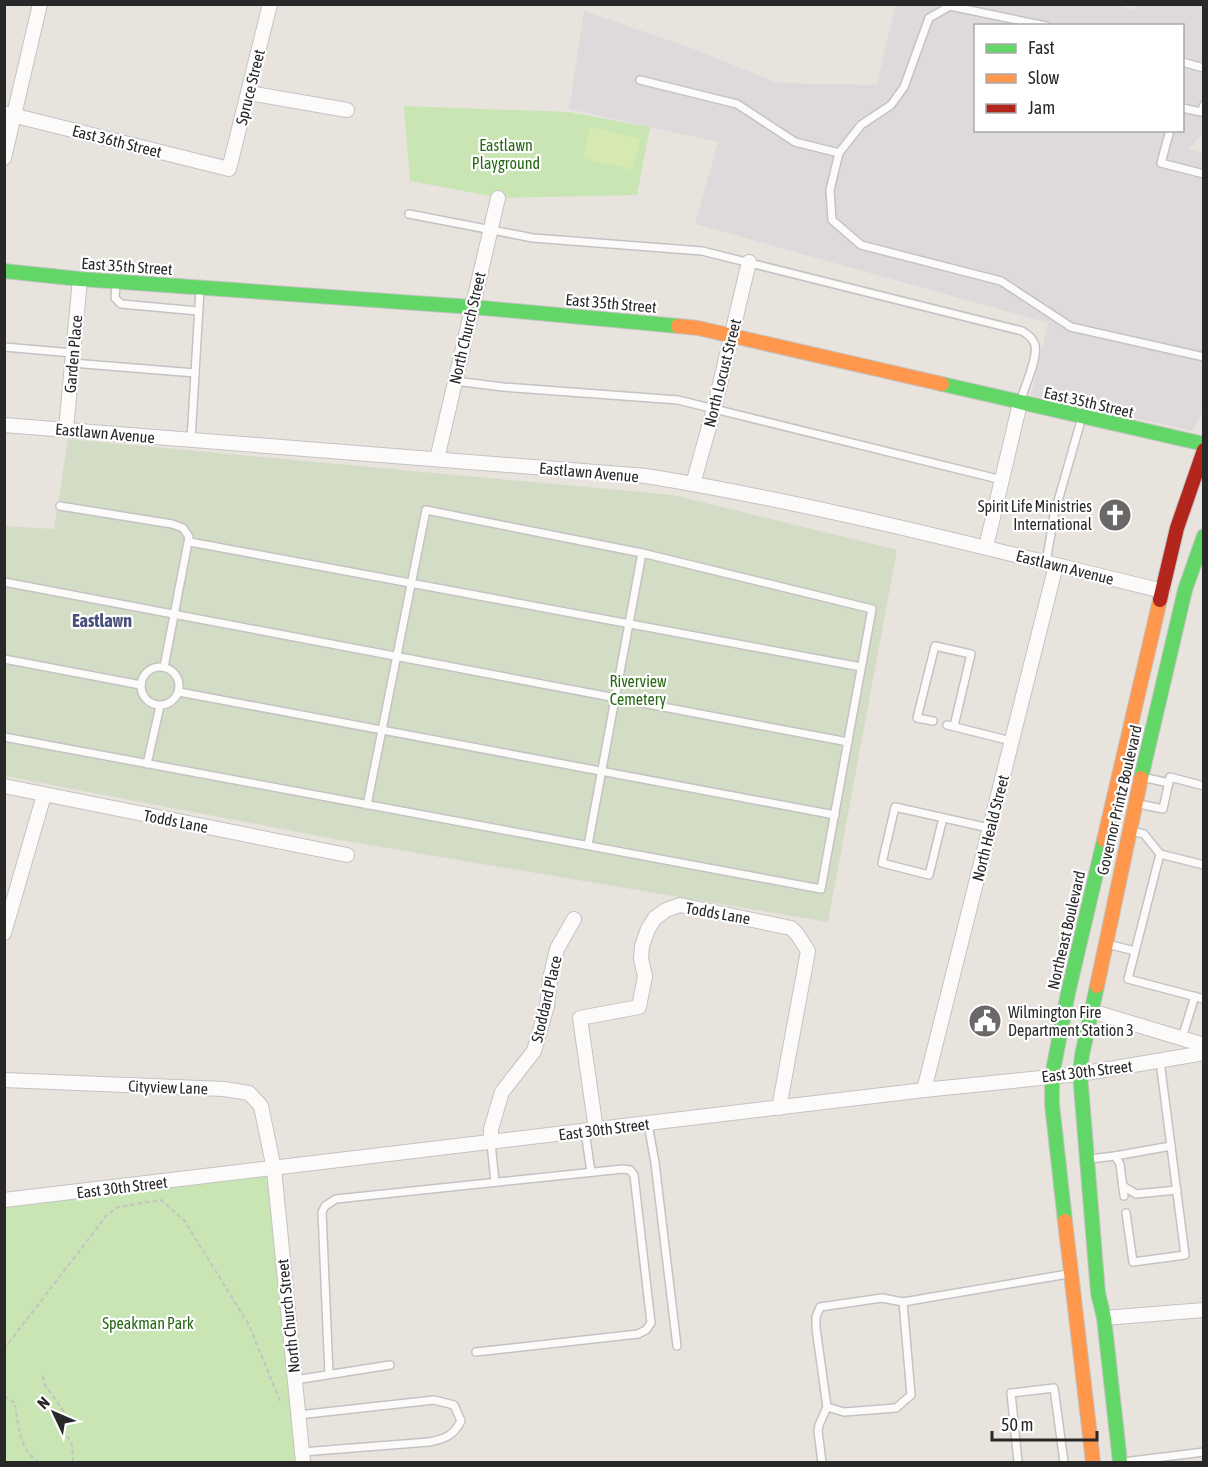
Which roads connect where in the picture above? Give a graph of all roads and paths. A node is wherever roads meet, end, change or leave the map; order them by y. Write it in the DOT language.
graph roads {
  1 [pos="40,4"];
  2 [pos="270,4"];
  3 [pos="1036,24"];
  4 [pos="1184,63"];
  5 [pos="1203,68"];
  6 [pos="640,80"];
  7 [pos="249,93"];
  8 [pos="1203,105"];
  9 [pos="1184,108"];
  10 [pos="347,110"];
  11 [pos="10,115"];
  12 [pos="1169,132"];
  13 [pos="839,153"];
  14 [pos="4,158"];
  15 [pos="229,169"];
  16 [pos="1203,174"];
  17 [pos="498,198"];
  18 [pos="409,214"];
  19 [pos="490,231"];
  20 [pos="749,262"];
  21 [pos="4,271"];
  22 [pos="80,279"];
  23 [pos="117,282"];
  24 [pos="200,288"];
  25 [pos="472,307"];
  26 [pos="198,310"];
  27 [pos="731,336"];
  28 [pos="4,347"];
  29 [pos="1203,357"];
  30 [pos="72,358"];
  31 [pos="195,373"];
  32 [pos="455,381"];
  33 [pos="1020,403"];
  34 [pos="714,409"];
  35 [pos="1082,417"];
  36 [pos="4,425"];
  37 [pos="66,429"];
  38 [pos="191,440"];
  39 [pos="1203,444"];
  40 [pos="1203,450"];
  41 [pos="437,459"];
  42 [pos="1002,480"];
  43 [pos="693,484"];
  44 [pos="1203,492"];
  45 [pos="60,506"];
  46 [pos="1196,531"];
  47 [pos="190,542"];
  48 [pos="986,548"];
  49 [pos="642,553"];
  50 [pos="1051,564"];
  51 [pos="4,582"];
  52 [pos="411,583"];
  53 [pos="1163,591"];
  54 [pos="176,614"];
  55 [pos="629,624"];
  56 [pos="397,656"];
  57 [pos="4,659"];
  58 [pos="164,667"];
  59 [pos="861,668"];
  60 [pos="141,684"];
  61 [pos="179,692"];
  62 [pos="615,698"];
  63 [pos="160,706"];
  64 [pos="933,721"];
  65 [pos="382,730"];
  66 [pos="4,738"];
  67 [pos="1011,741"];
  68 [pos="848,742"];
  69 [pos="147,764"];
  70 [pos="601,771"];
  71 [pos="1141,777"];
  72 [pos="1169,783"];
  73 [pos="4,786"];
  74 [pos="1203,786"];
  75 [pos="44,795"];
  76 [pos="1135,803"];
  77 [pos="367,805"];
  78 [pos="835,815"];
  79 [pos="943,818"];
  80 [pos="989,828"];
  81 [pos="1129,830"];
  82 [pos="588,845"];
  83 [pos="1160,854"];
  84 [pos="347,855"];
  85 [pos="1203,865"];
  86 [pos="574,919"];
  87 [pos="4,933"];
  88 [pos="1105,943"];
  89 [pos="1135,951"];
  90 [pos="1195,996"];
  91 [pos="1203,999"];
  92 [pos="1091,1011"];
  93 [pos="1182,1038"];
  94 [pos="1203,1045"];
  95 [pos="1203,1053"];
  96 [pos="1160,1061"];
  97 [pos="1080,1074"];
  98 [pos="1052,1076"];
  99 [pos="4,1080"];
  100 [pos="924,1090"];
  101 [pos="779,1108"];
  102 [pos="648,1124"];
  103 [pos="590,1131"];
  104 [pos="491,1143"];
  105 [pos="1171,1146"];
  106 [pos="1115,1156"];
  107 [pos="1086,1160"];
  108 [pos="273,1169"];
  109 [pos="591,1172"];
  110 [pos="495,1182"];
  111 [pos="1123,1186"];
  112 [pos="1177,1190"];
  113 [pos="1124,1196"];
  114 [pos="4,1200"];
  115 [pos="1126,1213"];
  116 [pos="1070,1273"];
  117 [pos="903,1302"];
  118 [pos="1203,1310"];
  119 [pos="1104,1318"];
  120 [pos="677,1346"];
  121 [pos="4,1349"];
  122 [pos="476,1352"];
  123 [pos="390,1365"];
  124 [pos="329,1374"];
  125 [pos="43,1376"];
  126 [pos="295,1380"];
  127 [pos="4,1396"];
  128 [pos="279,1401"];
  129 [pos="827,1407"];
  130 [pos="298,1415"];
  131 [pos="1203,1452"];
  132 [pos="302,1457"];
  133 [pos="38,1462"];
  134 [pos="73,1462"];
  135 [pos="822,1462"];
  136 [pos="1018,1462"];
  137 [pos="1064,1462"];
  138 [pos="1093,1462"];
  139 [pos="1120,1462"];
  1 -- 11 [label="street"];
  2 -- 7 [label="street, Spruce Street"];
  3 -- 13 [label="lane"];
  4 -- 5 [label="lane"];
  6 -- 13 [label="lane"];
  7 -- 10 [label="street"];
  7 -- 15 [label="street, Spruce Street"];
  8 -- 9 [label="lane"];
  11 -- 14 [label="street"];
  11 -- 15 [label="street, East 36th Street"];
  12 -- 16 [label="lane"];
  13 -- 29 [label="lane"];
  17 -- 19 [label="street, North Church Street"];
  18 -- 19 [label="lane"];
  19 -- 20 [label="lane"];
  19 -- 25 [label="street, North Church Street"];
  20 -- 27 [label="street, North Locust Street"];
  20 -- 33 [label="lane"];
  21 -- 22 [label="main road, East 35th Street"];
  22 -- 23 [label="main road, East 35th Street"];
  22 -- 30 [label="street, Garden Place"];
  23 -- 24 [label="main road, East 35th Street"];
  23 -- 26 [label="lane"];
  24 -- 25 [label="main road, East 35th Street"];
  24 -- 26 [label="lane"];
  25 -- 27 [label="main road, East 35th Street"];
  25 -- 32 [label="street, North Church Street"];
  26 -- 31 [label="lane"];
  27 -- 33 [label="main road, East 35th Street"];
  27 -- 34 [label="street, North Locust Street"];
  28 -- 30 [label="lane"];
  30 -- 31 [label="lane"];
  30 -- 37 [label="street, Garden Place"];
  31 -- 38 [label="lane"];
  32 -- 34 [label="lane"];
  32 -- 41 [label="street, North Church Street"];
  33 -- 35 [label="main road, East 35th Street"];
  33 -- 42 [label="street"];
  34 -- 42 [label="lane"];
  34 -- 43 [label="street, North Locust Street"];
  35 -- 39 [label="main road, East 35th Street"];
  35 -- 50 [label="lane"];
  36 -- 37 [label="street, Eastlawn Avenue"];
  37 -- 38 [label="street, Eastlawn Avenue"];
  38 -- 41 [label="street, Eastlawn Avenue"];
  40 -- 53 [label="main road, Northeast Boulevard"];
  41 -- 43 [label="street, Eastlawn Avenue"];
  42 -- 48 [label="street"];
  43 -- 48 [label="street, Eastlawn Avenue"];
  44 -- 46 [label="main road, Governor Printz Boulevard"];
  45 -- 47 [label="lane"];
  46 -- 71 [label="main road, Governor Printz Boulevard"];
  47 -- 52 [label="lane"];
  47 -- 54 [label="lane"];
  48 -- 50 [label="street, Eastlawn Avenue"];
  49 -- 52 [label="lane"];
  49 -- 55 [label="lane"];
  49 -- 59 [label="lane"];
  50 -- 53 [label="street, Eastlawn Avenue"];
  50 -- 67 [label="street, North Heald Street"];
  51 -- 54 [label="lane"];
  52 -- 55 [label="lane"];
  52 -- 56 [label="lane"];
  53 -- 98 [label="main road, Northeast Boulevard"];
  54 -- 56 [label="lane"];
  54 -- 58 [label="lane"];
  55 -- 59 [label="lane"];
  55 -- 62 [label="lane"];
  56 -- 62 [label="lane"];
  56 -- 65 [label="lane"];
  57 -- 60 [label="lane"];
  58 -- 60 [label="lane"];
  58 -- 61 [label="lane"];
  59 -- 68 [label="lane"];
  60 -- 63 [label="lane"];
  61 -- 63 [label="lane"];
  61 -- 65 [label="lane"];
  62 -- 68 [label="lane"];
  62 -- 70 [label="lane"];
  63 -- 69 [label="lane"];
  64 -- 67 [label="lane"];
  65 -- 70 [label="lane"];
  65 -- 77 [label="lane"];
  66 -- 69 [label="lane"];
  67 -- 80 [label="street, North Heald Street"];
  68 -- 78 [label="lane"];
  69 -- 77 [label="lane"];
  70 -- 78 [label="lane"];
  70 -- 82 [label="lane"];
  71 -- 72 [label="lane"];
  71 -- 76 [label="main road, Governor Printz Boulevard"];
  72 -- 74 [label="lane"];
  72 -- 76 [label="lane"];
  73 -- 75 [label="street, Todds Lane"];
  75 -- 84 [label="street, Todds Lane"];
  75 -- 87 [label="street"];
  76 -- 81 [label="main road, Governor Printz Boulevard"];
  77 -- 82 [label="lane"];
  78 -- 82 [label="lane"];
  79 -- 79 [label="lane"];
  79 -- 80 [label="lane"];
  80 -- 100 [label="street, North Heald Street"];
  81 -- 83 [label="lane"];
  81 -- 88 [label="main road, Governor Printz Boulevard"];
  83 -- 85 [label="lane"];
  83 -- 89 [label="lane"];
  86 -- 104 [label="street, Stoddard Place"];
  88 -- 89 [label="lane"];
  88 -- 92 [label="main road, Governor Printz Boulevard"];
  89 -- 90 [label="lane"];
  90 -- 91 [label="lane"];
  90 -- 93 [label="lane"];
  92 -- 93 [label="street"];
  92 -- 97 [label="main road, Governor Printz Boulevard"];
  93 -- 94 [label="street"];
  95 -- 96 [label="street, East 30th Street"];
  96 -- 97 [label="street, East 30th Street"];
  96 -- 105 [label="lane"];
  97 -- 98 [label="street, East 30th Street"];
  97 -- 107 [label="main road"];
  98 -- 100 [label="street, East 30th Street"];
  98 -- 116 [label="main road, Northeast Boulevard"];
  99 -- 108 [label="street, Cityview Lane"];
  100 -- 101 [label="street, East 30th Street"];
  101 -- 102 [label="street, East 30th Street"];
  101 -- 103 [label="street, Todds Lane"];
  102 -- 103 [label="street, East 30th Street"];
  102 -- 120 [label="lane"];
  103 -- 104 [label="street, East 30th Street"];
  103 -- 109 [label="lane"];
  104 -- 108 [label="street, East 30th Street"];
  104 -- 110 [label="lane"];
  105 -- 106 [label="lane"];
  105 -- 112 [label="lane"];
  106 -- 107 [label="lane"];
  106 -- 111 [label="lane"];
  107 -- 119 [label="main road"];
  108 -- 114 [label="street, East 30th Street"];
  108 -- 126 [label="street, North Church Street"];
  109 -- 110 [label="lane"];
  109 -- 122 [label="lane"];
  110 -- 124 [label="lane"];
  111 -- 112 [label="lane"];
  111 -- 113 [label="lane"];
  112 -- 115 [label="lane"];
  116 -- 117 [label="lane"];
  116 -- 138 [label="main road, Northeast Boulevard"];
  117 -- 129 [label="lane"];
  117 -- 129 [label="lane"];
  118 -- 119 [label="street"];
  119 -- 139 [label="main road"];
  121 -- 128 [label="path"];
  123 -- 124 [label="lane"];
  124 -- 126 [label="lane"];
  125 -- 134 [label="path"];
  126 -- 130 [label="street, North Church Street"];
  127 -- 133 [label="path"];
  129 -- 135 [label="lane"];
  130 -- 132 [label="street, North Church Street"];
  130 -- 132 [label="lane"];
  131 -- 139 [label="lane"];
  136 -- 137 [label="lane"];
}
